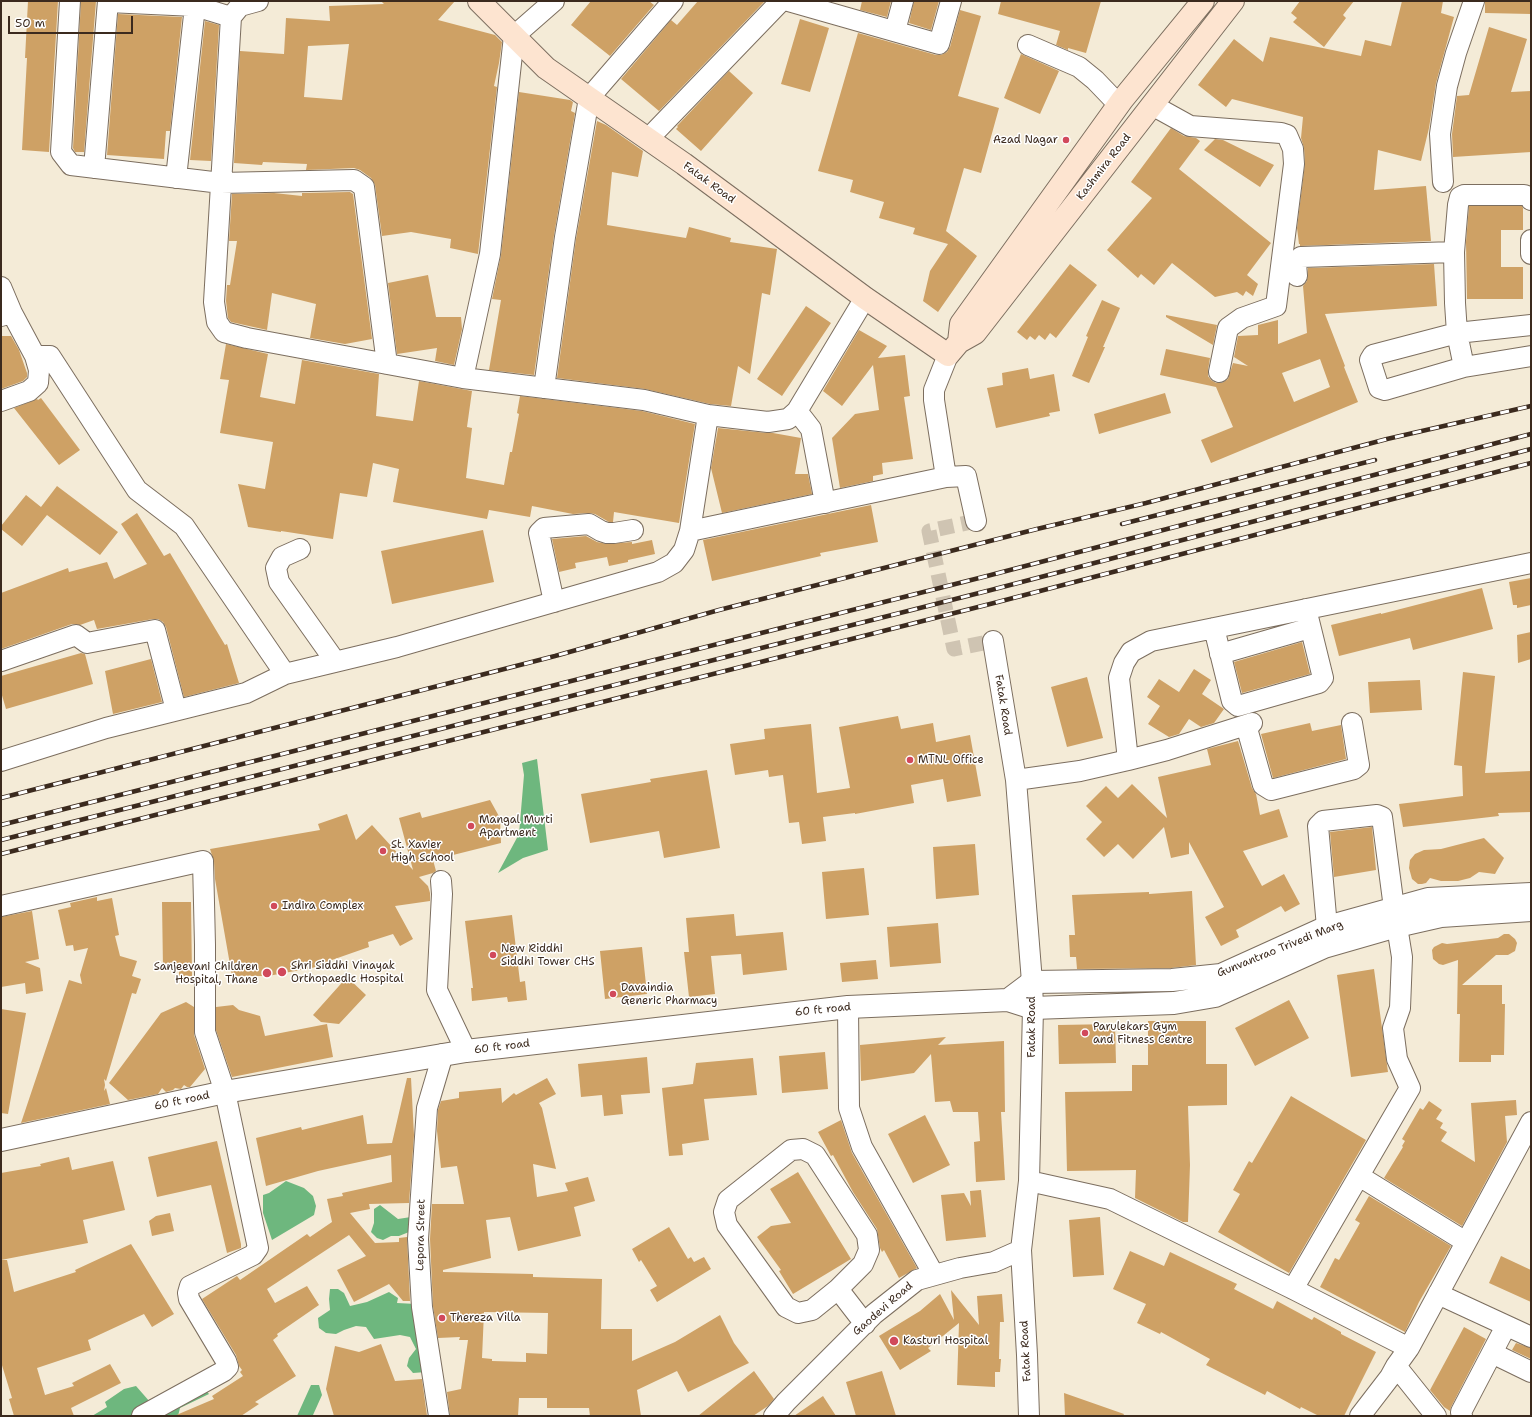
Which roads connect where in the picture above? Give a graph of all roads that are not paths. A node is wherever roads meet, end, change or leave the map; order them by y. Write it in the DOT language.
graph roads {
  1 [pos="70,1"];
  2 [pos="258,1"];
  3 [pos="479,1"];
  4 [pos="554,1"];
  5 [pos="673,1"];
  6 [pos="781,1"];
  7 [pos="788,1"];
  8 [pos="902,1"];
  9 [pos="951,1"];
  10 [pos="1203,1"];
  11 [pos="1233,1"];
  12 [pos="1474,1"];
  13 [pos="108,2"];
  14 [pos="194,3"];
  15 [pos="231,18"];
  16 [pos="895,31"];
  17 [pos="514,36"];
  18 [pos="1028,44"];
  19 [pos="589,98"];
  20 [pos="1119,105"];
  21 [pos="1152,105"];
  22 [pos="648,139"];
  23 [pos="94,168"];
  24 [pos="176,178"];
  25 [pos="1443,182"];
  26 [pos="221,183"];
  27 [pos="1531,200"];
  28 [pos="1531,240"];
  29 [pos="1454,252"];
  30 [pos="1531,254"];
  31 [pos="1297,276"];
  32 [pos="1,287"];
  33 [pos="865,298"];
  34 [pos="6,314"];
  35 [pos="1531,325"];
  36 [pos="1457,333"];
  37 [pos="961,338"];
  38 [pos="35,356"];
  39 [pos="1531,356"];
  40 [pos="387,364"];
  41 [pos="1464,367"];
  42 [pos="1219,372"];
  43 [pos="463,378"];
  44 [pos="544,388"];
  45 [pos="1,401"];
  46 [pos="797,411"];
  47 [pos="708,415"];
  48 [pos="946,477"];
  49 [pos="825,503"];
  50 [pos="976,521"];
  51 [pos="633,530"];
  52 [pos="690,531"];
  53 [pos="300,549"];
  54 [pos="1531,563"];
  55 [pos="554,602"];
  56 [pos="1306,609"];
  57 [pos="1214,628"];
  58 [pos="1310,628"];
  59 [pos="993,640"];
  60 [pos="1220,654"];
  61 [pos="1,661"];
  62 [pos="335,661"];
  63 [pos="285,674"];
  64 [pos="176,710"];
  65 [pos="1352,723"];
  66 [pos="1128,760"];
  67 [pos="1,761"];
  68 [pos="1016,780"];
  69 [pos="441,881"];
  70 [pos="1531,894"];
  71 [pos="1,906"];
  72 [pos="1531,910"];
  73 [pos="1396,917"];
  74 [pos="1327,927"];
  75 [pos="1302,948"];
  76 [pos="1032,982"];
  77 [pos="1224,982"];
  78 [pos="1008,1000"];
  79 [pos="848,1007"];
  80 [pos="1033,1008"];
  81 [pos="466,1051"];
  82 [pos="443,1054"];
  83 [pos="225,1092"];
  84 [pos="1530,1128"];
  85 [pos="1,1140"];
  86 [pos="1359,1176"];
  87 [pos="1029,1181"];
  88 [pos="1466,1242"];
  89 [pos="1021,1250"];
  90 [pos="934,1275"];
  91 [pos="838,1289"];
  92 [pos="1293,1289"];
  93 [pos="1438,1294"];
  94 [pos="865,1324"];
  95 [pos="1506,1326"];
  96 [pos="1531,1337"];
  97 [pos="1409,1348"];
  98 [pos="1492,1353"];
  99 [pos="1393,1372"];
  100 [pos="1531,1372"];
  101 [pos="1369,1412"];
  102 [pos="142,1416"];
  103 [pos="439,1416"];
  104 [pos="774,1416"];
  105 [pos="1029,1416"];
  106 [pos="1421,1416"];
  107 [pos="1436,1416"];
  108 [pos="1462,1416"];
  1 -- 23 [label="street"];
  2 -- 15 [label="street"];
  3 -- 17 [label="main road, Fatak Road"];
  4 -- 17 [label="street"];
  5 -- 19 [label="street"];
  6 -- 22 [label="street"];
  7 -- 16 [label="street"];
  8 -- 16 [label="street"];
  9 -- 16 [label="street"];
  10 -- 20 [label="main road, Kashmira Road"];
  11 -- 21 [label="main road, Kashmira Road"];
  12 -- 25 [label="street"];
  13 -- 14 [label="street"];
  13 -- 23 [label="street"];
  14 -- 15 [label="street"];
  14 -- 24 [label="street"];
  15 -- 26 [label="street"];
  17 -- 19 [label="main road, Fatak Road"];
  17 -- 43 [label="street"];
  18 -- 20 [label="street"];
  19 -- 22 [label="main road, Fatak Road"];
  19 -- 44 [label="street"];
  20 -- 37 [label="main road, Kashmira Road"];
  21 -- 37 [label="main road, Kashmira Road"];
  21 -- 42 [label="street"];
  22 -- 33 [label="main road, Fatak Road"];
  23 -- 24 [label="street"];
  24 -- 26 [label="street"];
  26 -- 40 [label="street"];
  26 -- 40 [label="street"];
  27 -- 29 [label="street"];
  28 -- 30 [label="street"];
  29 -- 31 [label="street"];
  29 -- 36 [label="street"];
  32 -- 34 [label="street"];
  33 -- 37 [label="main road, Fatak Road"];
  33 -- 46 [label="street"];
  34 -- 38 [label="street"];
  35 -- 36 [label="street"];
  36 -- 41 [label="street"];
  36 -- 41 [label="street"];
  37 -- 48 [label="street"];
  38 -- 45 [label="street"];
  38 -- 63 [label="street"];
  39 -- 41 [label="street"];
  40 -- 43 [label="street"];
  43 -- 44 [label="street"];
  44 -- 47 [label="street"];
  46 -- 47 [label="street"];
  46 -- 49 [label="street"];
  47 -- 52 [label="street"];
  48 -- 49 [label="street"];
  48 -- 50 [label="street"];
  49 -- 52 [label="street"];
  51 -- 55 [label="street"];
  52 -- 55 [label="street"];
  53 -- 62 [label="street"];
  54 -- 56 [label="street"];
  55 -- 62 [label="street"];
  56 -- 57 [label="street"];
  56 -- 58 [label="street"];
  57 -- 60 [label="street"];
  57 -- 66 [label="street"];
  58 -- 60 [label="street"];
  58 -- 60 [label="street"];
  59 -- 68 [label="street, Fatak Road"];
  61 -- 64 [label="street"];
  62 -- 63 [label="street"];
  63 -- 64 [label="street"];
  64 -- 67 [label="street"];
  65 -- 66 [label="street"];
  66 -- 68 [label="street"];
  68 -- 76 [label="street, Fatak Road"];
  69 -- 81 [label="street"];
  70 -- 73 [label="street, Gunvantrao Trivedi Marg"];
  71 -- 83 [label="street"];
  72 -- 73 [label="street"];
  73 -- 74 [label="street, Gunvantrao Trivedi Marg"];
  73 -- 74 [label="street"];
  73 -- 75 [label="street"];
  73 -- 86 [label="street"];
  74 -- 75 [label="street, Gunvantrao Trivedi Marg"];
  75 -- 77 [label="street, Gunvantrao Trivedi Marg"];
  76 -- 77 [label="street, Gunvantrao Trivedi Marg"];
  76 -- 78 [label="street"];
  76 -- 80 [label="street, Fatak Road"];
  77 -- 80 [label="street"];
  78 -- 79 [label="street, 60 ft road"];
  78 -- 80 [label="street"];
  79 -- 81 [label="street, 60 ft road"];
  79 -- 90 [label="street"];
  80 -- 87 [label="street, Fatak Road"];
  81 -- 82 [label="street, 60 ft road"];
  82 -- 83 [label="street, 60 ft road"];
  82 -- 103 [label="street, Lepora Street"];
  83 -- 85 [label="street, 60 ft road"];
  83 -- 102 [label="street"];
  84 -- 88 [label="street"];
  86 -- 88 [label="street"];
  86 -- 92 [label="street"];
  87 -- 89 [label="street, Fatak Road"];
  87 -- 92 [label="street"];
  88 -- 93 [label="street"];
  89 -- 90 [label="street, Gaodevi Road"];
  89 -- 105 [label="street, Fatak Road"];
  90 -- 94 [label="street, Gaodevi Road"];
  91 -- 91 [label="street"];
  91 -- 94 [label="street"];
  92 -- 97 [label="street"];
  93 -- 95 [label="street"];
  93 -- 97 [label="street"];
  94 -- 104 [label="street, Gaodevi Road"];
  95 -- 96 [label="street"];
  95 -- 98 [label="street"];
  97 -- 99 [label="street"];
  98 -- 100 [label="street"];
  98 -- 108 [label="street"];
  99 -- 101 [label="street"];
  99 -- 106 [label="street"];
  99 -- 107 [label="street"];
}
